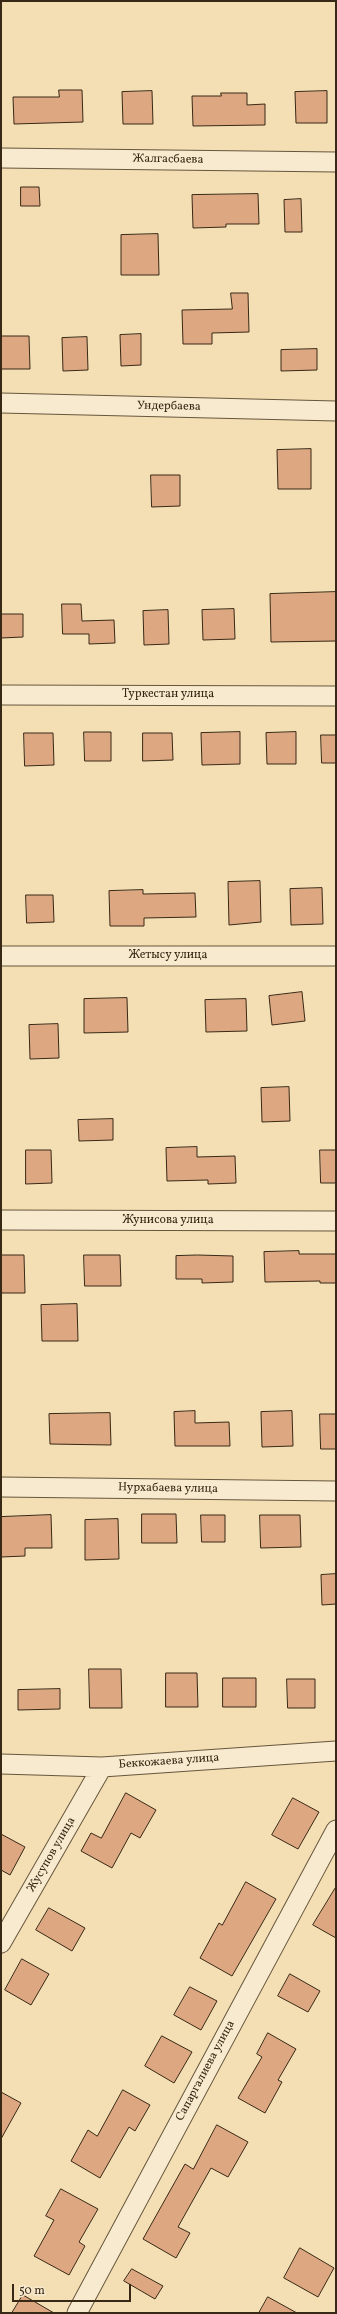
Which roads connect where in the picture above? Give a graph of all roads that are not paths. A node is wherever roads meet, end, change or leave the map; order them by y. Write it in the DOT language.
graph roads {
  1 [pos="1,158"];
  2 [pos="336,162"];
  3 [pos="1,403"];
  4 [pos="336,411"];
  5 [pos="1,695"];
  6 [pos="336,696"];
  7 [pos="1,956"];
  8 [pos="336,956"];
  9 [pos="1,1220"];
  10 [pos="336,1221"];
  11 [pos="1,1488"];
  12 [pos="336,1491"];
  13 [pos="336,1751"];
  14 [pos="1,1764"];
  15 [pos="102,1767"];
  16 [pos="336,1830"];
  17 [pos="1,1943"];
  18 [pos="77,2313"];
  1 -- 2 [label="street, Жалгасбаева"];
  3 -- 4 [label="street, Ундербаева"];
  5 -- 6 [label="street, Туркестан улица"];
  7 -- 8 [label="street, Жетысу улица"];
  9 -- 10 [label="street, Жунисова улица"];
  11 -- 12 [label="street, Нурхабаева улица"];
  13 -- 15 [label="street, Беккожаева улица"];
  14 -- 15 [label="street, Беккожаева улица"];
  15 -- 17 [label="street, Жусупов улица"];
  16 -- 18 [label="street, Сапаргалиева улица"];
}
